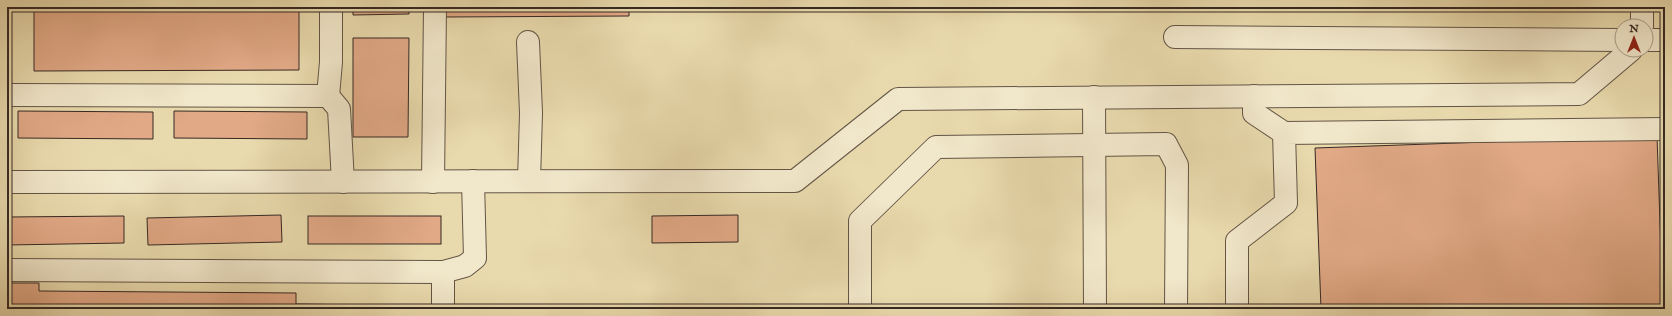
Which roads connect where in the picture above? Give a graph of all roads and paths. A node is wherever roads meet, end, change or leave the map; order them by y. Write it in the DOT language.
graph roads {
  1 [pos="331,7"];
  2 [pos="434,7"];
  3 [pos="1642,7"];
  4 [pos="1642,18"];
  5 [pos="1175,37"];
  6 [pos="1614,40"];
  7 [pos="1654,40"];
  8 [pos="1665,40"];
  9 [pos="528,42"];
  10 [pos="1622,58"];
  11 [pos="7,96"];
  12 [pos="328,96"];
  13 [pos="1254,96"];
  14 [pos="1094,97"];
  15 [pos="1665,129"];
  16 [pos="1284,133"];
  17 [pos="1094,144"];
  18 [pos="473,181"];
  19 [pos="528,181"];
  20 [pos="7,182"];
  21 [pos="343,182"];
  22 [pos="433,182"];
  23 [pos="7,270"];
  24 [pos="443,272"];
  25 [pos="444,309"];
  26 [pos="860,309"];
  27 [pos="1096,309"];
  28 [pos="1176,309"];
  29 [pos="1237,309"];
  1 -- 12 [label="street"];
  2 -- 22 [label="street"];
  3 -- 4 [label="street"];
  5 -- 6 [label="street"];
  7 -- 8 [label="street"];
  9 -- 19 [label="street"];
  10 -- 13 [label="street"];
  11 -- 12 [label="street"];
  12 -- 21 [label="street"];
  13 -- 14 [label="street"];
  13 -- 16 [label="street"];
  14 -- 17 [label="street"];
  14 -- 19 [label="street"];
  15 -- 16 [label="street"];
  16 -- 29 [label="street"];
  17 -- 26 [label="street"];
  17 -- 27 [label="street"];
  17 -- 28 [label="street"];
  18 -- 19 [label="street"];
  18 -- 22 [label="street"];
  18 -- 24 [label="street"];
  20 -- 21 [label="street"];
  21 -- 22 [label="street"];
  23 -- 24 [label="street"];
  24 -- 25 [label="street"];
}
